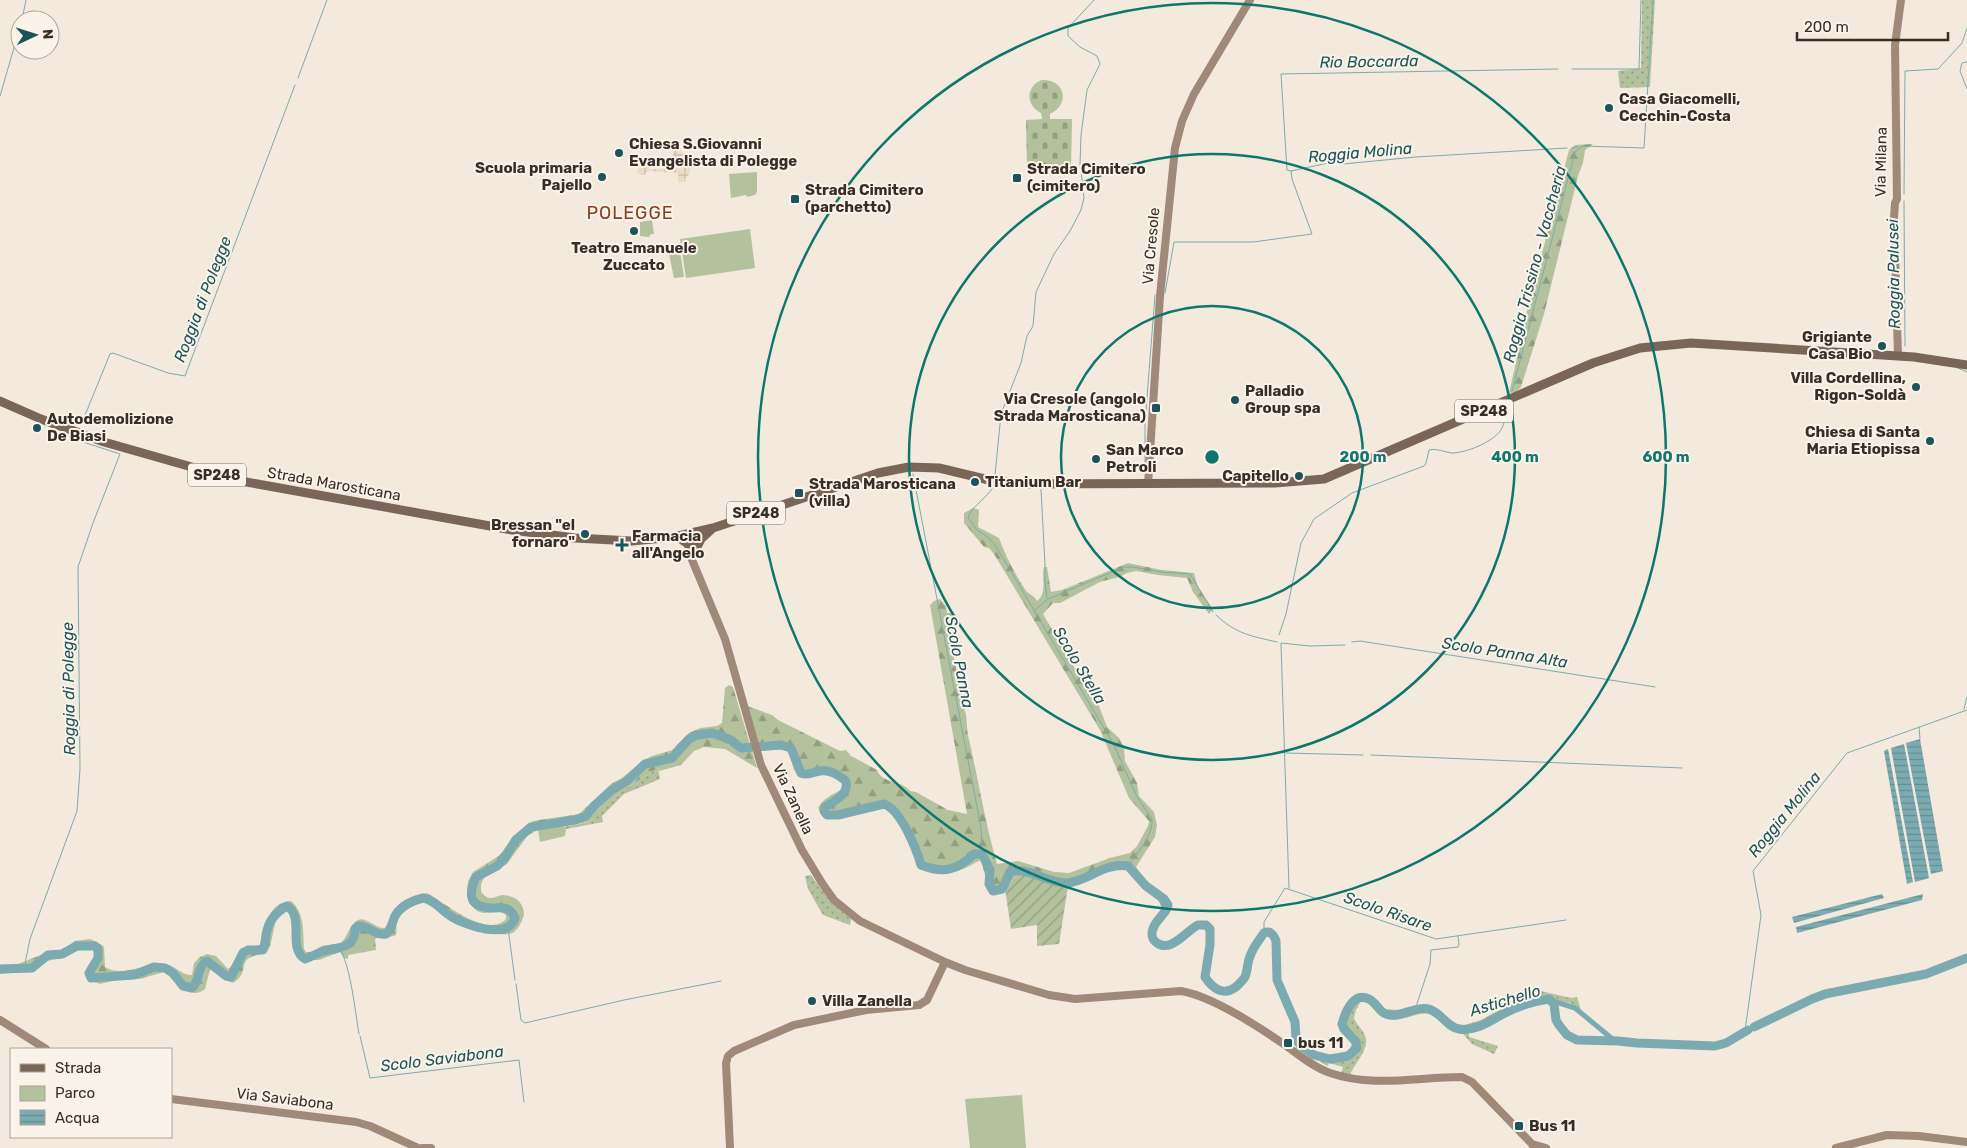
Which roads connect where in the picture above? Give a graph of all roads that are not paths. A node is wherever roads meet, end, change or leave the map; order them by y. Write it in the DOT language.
graph roads {
  1 [pos="1250,0"];
  2 [pos="1901,0"];
  3 [pos="1898,356"];
  4 [pos="1967,364"];
  5 [pos="0,401"];
  6 [pos="1148,484"];
  7 [pos="713,528"];
  8 [pos="690,538"];
  9 [pos="700,542"];
  10 [pos="694,564"];
  11 [pos="945,962"];
  12 [pos="0,1020"];
  13 [pos="44,1048"];
  14 [pos="172,1099"];
  15 [pos="393,1137"];
  16 [pos="1967,1142"];
  17 [pos="1533,1146"];
  18 [pos="404,1148"];
  19 [pos="418,1148"];
  20 [pos="422,1148"];
  21 [pos="431,1148"];
  22 [pos="730,1148"];
  23 [pos="1546,1148"];
  24 [pos="1836,1148"];
  1 -- 6 [label="street, Via Cresole"];
  2 -- 3 [label="street, Via Milana"];
  3 -- 4 [label="main road, SP248"];
  3 -- 6 [label="main road, SP248"];
  5 -- 8 [label="main road, Strada Marosticana / SP248"];
  6 -- 7 [label="main road, Strada Marosticana / SP248"];
  7 -- 8 [label="main road, Strada Marosticana / SP248"];
  7 -- 9 [label="main road, Strada Marosticana / SP248"];
  8 -- 9 [label="main road"];
  8 -- 9 [label="main road, Strada Marosticana / SP248"];
  8 -- 10 [label="street, Via Zanella"];
  9 -- 10 [label="street"];
  10 -- 11 [label="street, Via Zanella"];
  11 -- 17 [label="street, Via Zanella"];
  11 -- 22 [label="street"];
  12 -- 13 [label="street"];
  14 -- 15 [label="street, Via Saviabona"];
  15 -- 18 [label="street"];
  15 -- 19 [label="street, Via Saviabona"];
  16 -- 24 [label="street"];
  17 -- 23 [label="street"];
  20 -- 21 [label="street"];
}
